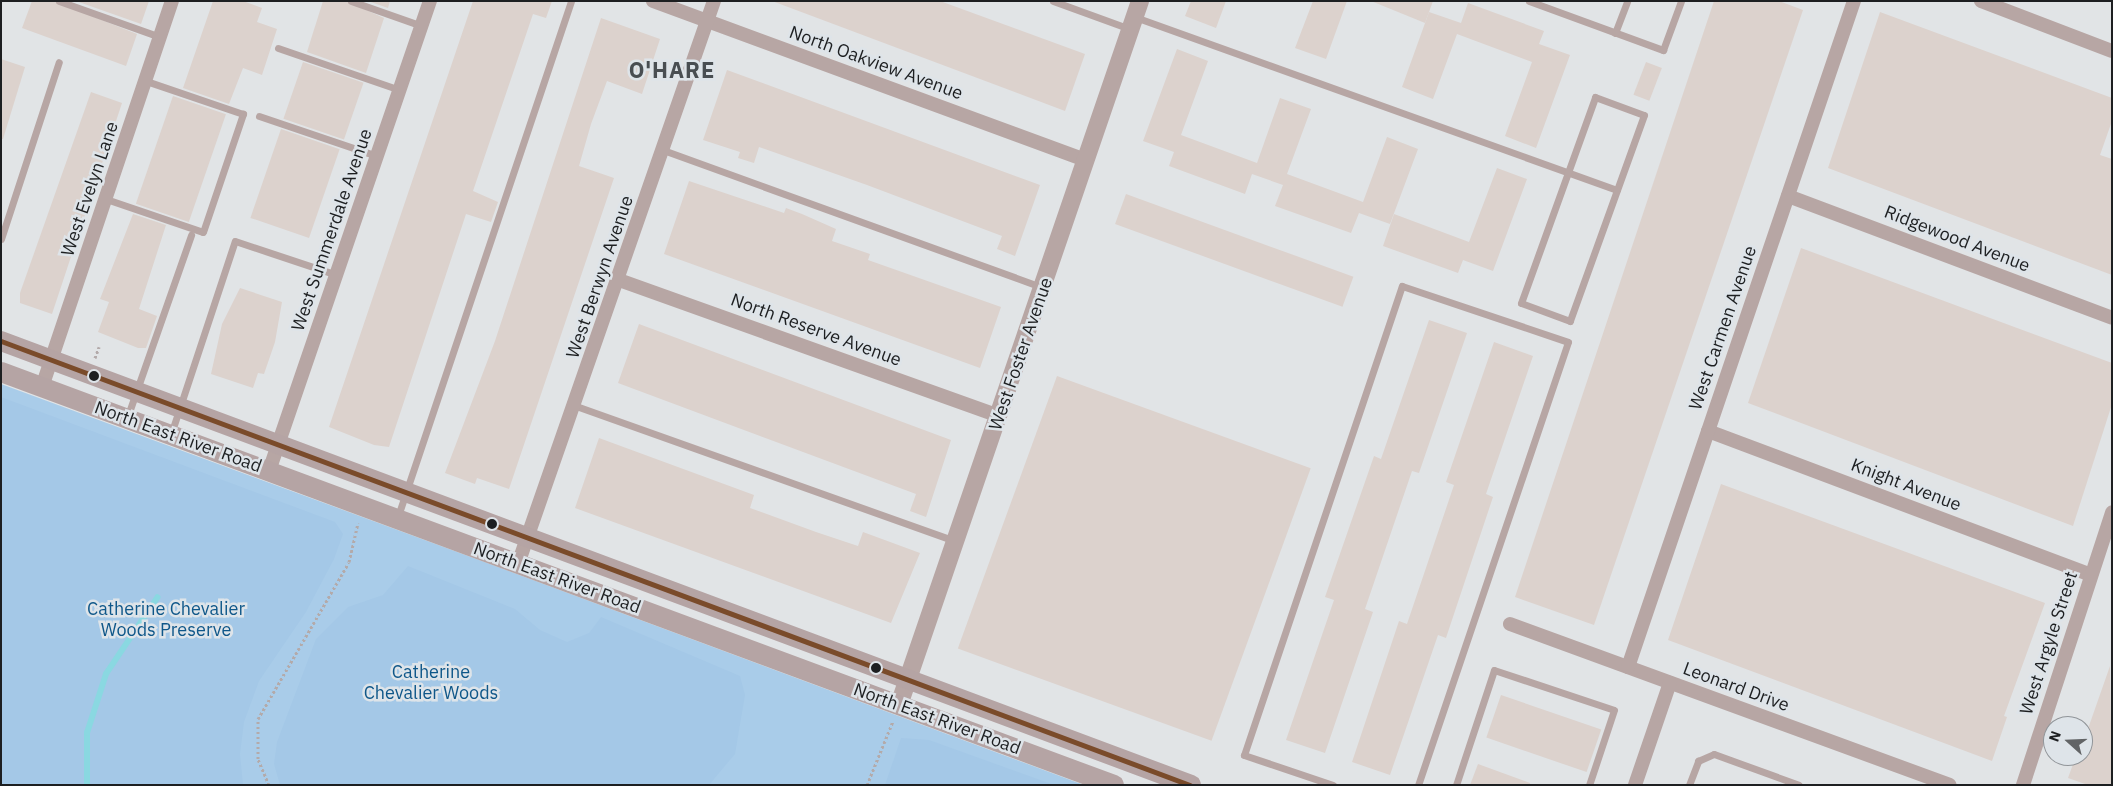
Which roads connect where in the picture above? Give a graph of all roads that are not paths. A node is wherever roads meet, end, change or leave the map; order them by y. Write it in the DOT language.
graph roads {
  1 [pos="59,1"];
  2 [pos="172,1"];
  3 [pos="351,1"];
  4 [pos="430,1"];
  5 [pos="571,1"];
  6 [pos="653,1"];
  7 [pos="714,1"];
  8 [pos="1053,1"];
  9 [pos="1529,1"];
  10 [pos="1627,1"];
  11 [pos="1681,1"];
  12 [pos="1854,1"];
  13 [pos="1981,1"];
  14 [pos="1135,16"];
  15 [pos="707,21"];
  16 [pos="422,26"];
  17 [pos="1615,33"];
  18 [pos="161,38"];
  19 [pos="278,48"];
  20 [pos="2112,51"];
  21 [pos="60,62"];
  22 [pos="146,81"];
  23 [pos="400,90"];
  24 [pos="259,116"];
  25 [pos="664,150"];
  26 [pos="377,156"];
  27 [pos="1086,160"];
  28 [pos="1568,172"];
  29 [pos="1617,190"];
  30 [pos="1788,196"];
  31 [pos="106,199"];
  32 [pos="191,235"];
  33 [pos="1,239"];
  34 [pos="337,275"];
  35 [pos="619,280"];
  36 [pos="1043,287"];
  37 [pos="2112,318"];
  38 [pos="1,341"];
  39 [pos="52,360"];
  40 [pos="1,372"];
  41 [pos="42,387"];
  42 [pos="138,392"];
  43 [pos="576,406"];
  44 [pos="179,407"];
  45 [pos="999,416"];
  46 [pos="127,418"];
  47 [pos="1708,431"];
  48 [pos="170,434"];
  49 [pos="278,444"];
  50 [pos="269,471"];
  51 [pos="406,491"];
  52 [pos="2112,512"];
  53 [pos="397,519"];
  54 [pos="529,536"];
  55 [pos="956,542"];
  56 [pos="518,564"];
  57 [pos="2091,575"];
  58 [pos="1510,624"];
  59 [pos="1628,667"];
  60 [pos="910,677"];
  61 [pos="1670,683"];
  62 [pos="896,712"];
  63 [pos="1114,785"];
  64 [pos="1191,785"];
  65 [pos="1333,785"];
  66 [pos="1418,785"];
  67 [pos="1456,785"];
  68 [pos="1589,785"];
  69 [pos="1635,785"];
  70 [pos="1689,785"];
  71 [pos="1799,785"];
  72 [pos="1949,785"];
  73 [pos="2023,785"];
  1 -- 18 [label="lane"];
  2 -- 18 [label="street, West Evelyn Lane"];
  3 -- 16 [label="lane"];
  4 -- 16 [label="street, West Summerdale Avenue"];
  5 -- 51 [label="lane"];
  6 -- 15 [label="street, North Oakview Avenue"];
  7 -- 15 [label="street, West Berwyn Avenue"];
  8 -- 14 [label="lane"];
  9 -- 17 [label="lane"];
  10 -- 17 [label="lane"];
  11 -- 17 [label="lane"];
  12 -- 30 [label="street, West Carmen Avenue"];
  13 -- 20 [label="street"];
  14 -- 27 [label="street, West Foster Avenue"];
  14 -- 28 [label="lane"];
  15 -- 25 [label="street, West Berwyn Avenue"];
  15 -- 27 [label="street, North Oakview Avenue"];
  16 -- 23 [label="street, West Summerdale Avenue"];
  18 -- 22 [label="street, West Evelyn Lane"];
  19 -- 23 [label="lane"];
  21 -- 33 [label="lane"];
  22 -- 31 [label="street, West Evelyn Lane"];
  22 -- 31 [label="lane"];
  23 -- 26 [label="street, West Summerdale Avenue"];
  24 -- 26 [label="lane"];
  25 -- 35 [label="street, West Berwyn Avenue"];
  25 -- 36 [label="lane"];
  26 -- 34 [label="street, West Summerdale Avenue"];
  27 -- 36 [label="street, West Foster Avenue"];
  28 -- 29 [label="lane"];
  28 -- 29 [label="lane"];
  28 -- 29 [label="lane"];
  30 -- 37 [label="street, Ridgewood Avenue"];
  30 -- 47 [label="street, West Carmen Avenue"];
  31 -- 39 [label="street, West Evelyn Lane"];
  32 -- 42 [label="lane"];
  34 -- 44 [label="lane"];
  34 -- 49 [label="street, West Summerdale Avenue"];
  35 -- 43 [label="street, West Berwyn Avenue"];
  35 -- 45 [label="street, North Reserve Avenue"];
  36 -- 45 [label="street, West Foster Avenue"];
  38 -- 39 [label="main road, North East River Road"];
  39 -- 41 [label="street, West Evelyn Lane"];
  39 -- 42 [label="main road, North East River Road"];
  40 -- 41 [label="main road, North East River Road"];
  41 -- 46 [label="main road, North East River Road"];
  42 -- 44 [label="main road, North East River Road"];
  42 -- 46 [label="lane"];
  43 -- 54 [label="street, West Berwyn Avenue"];
  43 -- 55 [label="lane"];
  44 -- 48 [label="lane"];
  44 -- 49 [label="main road, North East River Road"];
  45 -- 55 [label="street, West Foster Avenue"];
  46 -- 48 [label="main road, North East River Road"];
  47 -- 57 [label="street, Knight Avenue"];
  47 -- 59 [label="street, West Carmen Avenue"];
  48 -- 50 [label="main road, North East River Road"];
  49 -- 50 [label="street, West Summerdale Avenue"];
  49 -- 51 [label="main road, North East River Road"];
  50 -- 53 [label="main road, North East River Road"];
  51 -- 53 [label="lane"];
  51 -- 54 [label="main road, North East River Road"];
  52 -- 57 [label="street, West Argyle Street"];
  53 -- 56 [label="main road, North East River Road"];
  54 -- 56 [label="street, West Berwyn Avenue"];
  54 -- 60 [label="main road, North East River Road"];
  55 -- 60 [label="street, West Foster Avenue"];
  56 -- 62 [label="main road, North East River Road"];
  57 -- 73 [label="street, West Argyle Street"];
  58 -- 59 [label="street, Leonard Drive"];
  59 -- 61 [label="street, Leonard Drive"];
  60 -- 62 [label="street, West Foster Avenue"];
  60 -- 64 [label="main road, North East River Road"];
  61 -- 69 [label="street"];
  61 -- 72 [label="street, Leonard Drive"];
  62 -- 63 [label="main road, North East River Road"];
  65 -- 66 [label="lane"];
  67 -- 68 [label="lane"];
  70 -- 71 [label="lane"];
}
